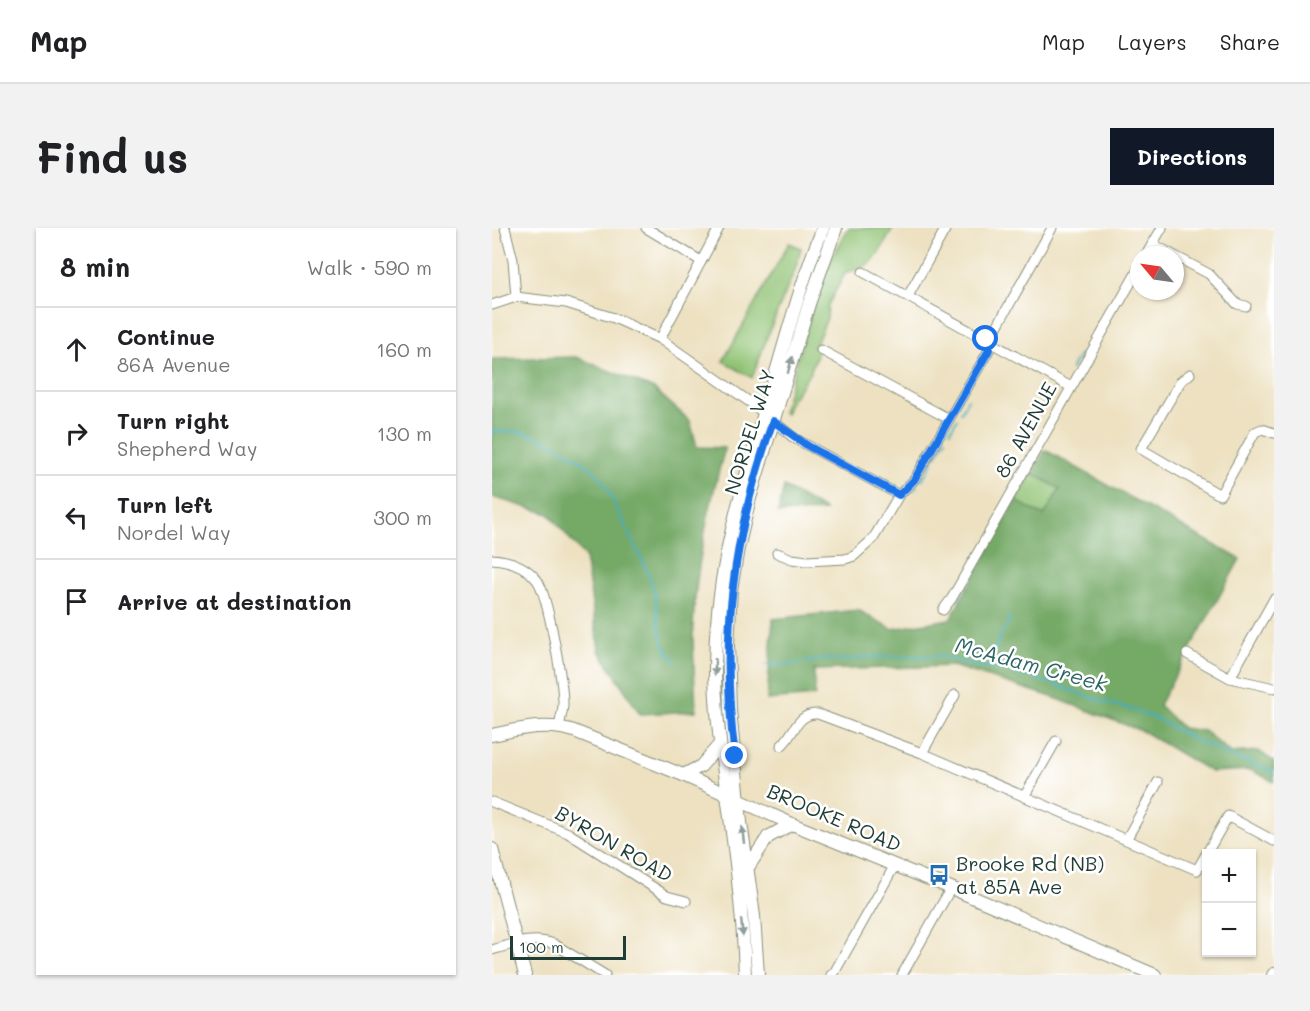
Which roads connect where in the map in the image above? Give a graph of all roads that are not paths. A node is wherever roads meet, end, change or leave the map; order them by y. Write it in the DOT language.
graph roads {
  1 [pos="505,228"];
  2 [pos="646,228"];
  3 [pos="719,228"];
  4 [pos="823,228"];
  5 [pos="836,228"];
  6 [pos="946,228"];
  7 [pos="1052,228"];
  8 [pos="1162,228"];
  9 [pos="1153,244"];
  10 [pos="1157,246"];
  11 [pos="1184,260"];
  12 [pos="701,261"];
  13 [pos="863,272"];
  14 [pos="1130,284"];
  15 [pos="908,296"];
  16 [pos="516,297"];
  17 [pos="492,305"];
  18 [pos="1246,306"];
  19 [pos="660,339"];
  20 [pos="989,341"];
  21 [pos="821,350"];
  22 [pos="1190,374"];
  23 [pos="1071,387"];
  24 [pos="769,417"];
  25 [pos="949,419"];
  26 [pos="1274,433"];
  27 [pos="899,495"];
  28 [pos="777,553"];
  29 [pos="492,559"];
  30 [pos="1274,599"];
  31 [pos="943,610"];
  32 [pos="1187,654"];
  33 [pos="1230,678"];
  34 [pos="1274,688"];
  35 [pos="955,695"];
  36 [pos="559,727"];
  37 [pos="492,735"];
  38 [pos="1056,741"];
  39 [pos="720,744"];
  40 [pos="781,747"];
  41 [pos="921,753"];
  42 [pos="683,775"];
  43 [pos="1158,782"];
  44 [pos="727,794"];
  45 [pos="1024,797"];
  46 [pos="740,800"];
  47 [pos="492,802"];
  48 [pos="792,824"];
  49 [pos="1126,840"];
  50 [pos="1274,841"];
  51 [pos="492,849"];
  52 [pos="895,865"];
  53 [pos="747,869"];
  54 [pos="951,888"];
  55 [pos="686,901"];
  56 [pos="517,943"];
  57 [pos="492,950"];
  58 [pos="525,975"];
  59 [pos="605,975"];
  60 [pos="746,975"];
  61 [pos="758,975"];
  62 [pos="831,975"];
  63 [pos="902,975"];
  64 [pos="1155,975"];
  1 -- 16 [label="street"];
  2 -- 12 [label="street"];
  3 -- 12 [label="street"];
  4 -- 24 [label="main road, NORDEL WAY"];
  24 -- 5 [label="main road, NORDEL WAY, one-way"];
  6 -- 15 [label="street"];
  7 -- 20 [label="street"];
  8 -- 9 [label="street"];
  9 -- 10 [label="street"];
  11 -- 18 [label="street"];
  12 -- 19 [label="street"];
  13 -- 15 [label="street"];
  14 -- 23 [label="street, 86 AVENUE"];
  15 -- 20 [label="street"];
  16 -- 17 [label="street"];
  16 -- 19 [label="street"];
  19 -- 24 [label="street"];
  20 -- 23 [label="street"];
  20 -- 25 [label="street"];
  21 -- 25 [label="street"];
  22 -- 26 [label="street"];
  23 -- 31 [label="street, 86 AVENUE"];
  24 -- 27 [label="street"];
  24 -- 39 [label="main road, NORDEL WAY, one-way"];
  24 -- 46 [label="main road, NORDEL WAY"];
  25 -- 27 [label="street"];
  27 -- 28 [label="street"];
  29 -- 36 [label="street"];
  30 -- 33 [label="street"];
  32 -- 33 [label="street"];
  33 -- 34 [label="street"];
  35 -- 41 [label="street"];
  36 -- 37 [label="main road, BROOKE ROAD"];
  36 -- 42 [label="main road, BROOKE ROAD"];
  38 -- 45 [label="street"];
  39 -- 42 [label="main road"];
  39 -- 44 [label="main road, NORDEL WAY"];
  40 -- 41 [label="street"];
  41 -- 45 [label="street"];
  42 -- 44 [label="main road, BROOKE ROAD"];
  43 -- 49 [label="street"];
  44 -- 46 [label="main road, BROOKE ROAD"];
  44 -- 60 [label="main road, NORDEL WAY, one-way"];
  45 -- 49 [label="street"];
  46 -- 48 [label="main road, BROOKE ROAD"];
  53 -- 46 [label="main road, NORDEL WAY, one-way"];
  47 -- 55 [label="street, BYRON ROAD"];
  48 -- 52 [label="main road, BROOKE ROAD"];
  48 -- 53 [label="main road"];
  49 -- 50 [label="street"];
  51 -- 56 [label="main road"];
  52 -- 54 [label="main road, BROOKE ROAD"];
  52 -- 62 [label="street"];
  53 -- 61 [label="main road, NORDEL WAY"];
  54 -- 63 [label="street"];
  54 -- 64 [label="main road, BROOKE ROAD"];
  56 -- 57 [label="street"];
  56 -- 58 [label="main road"];
  56 -- 59 [label="street"];
}
